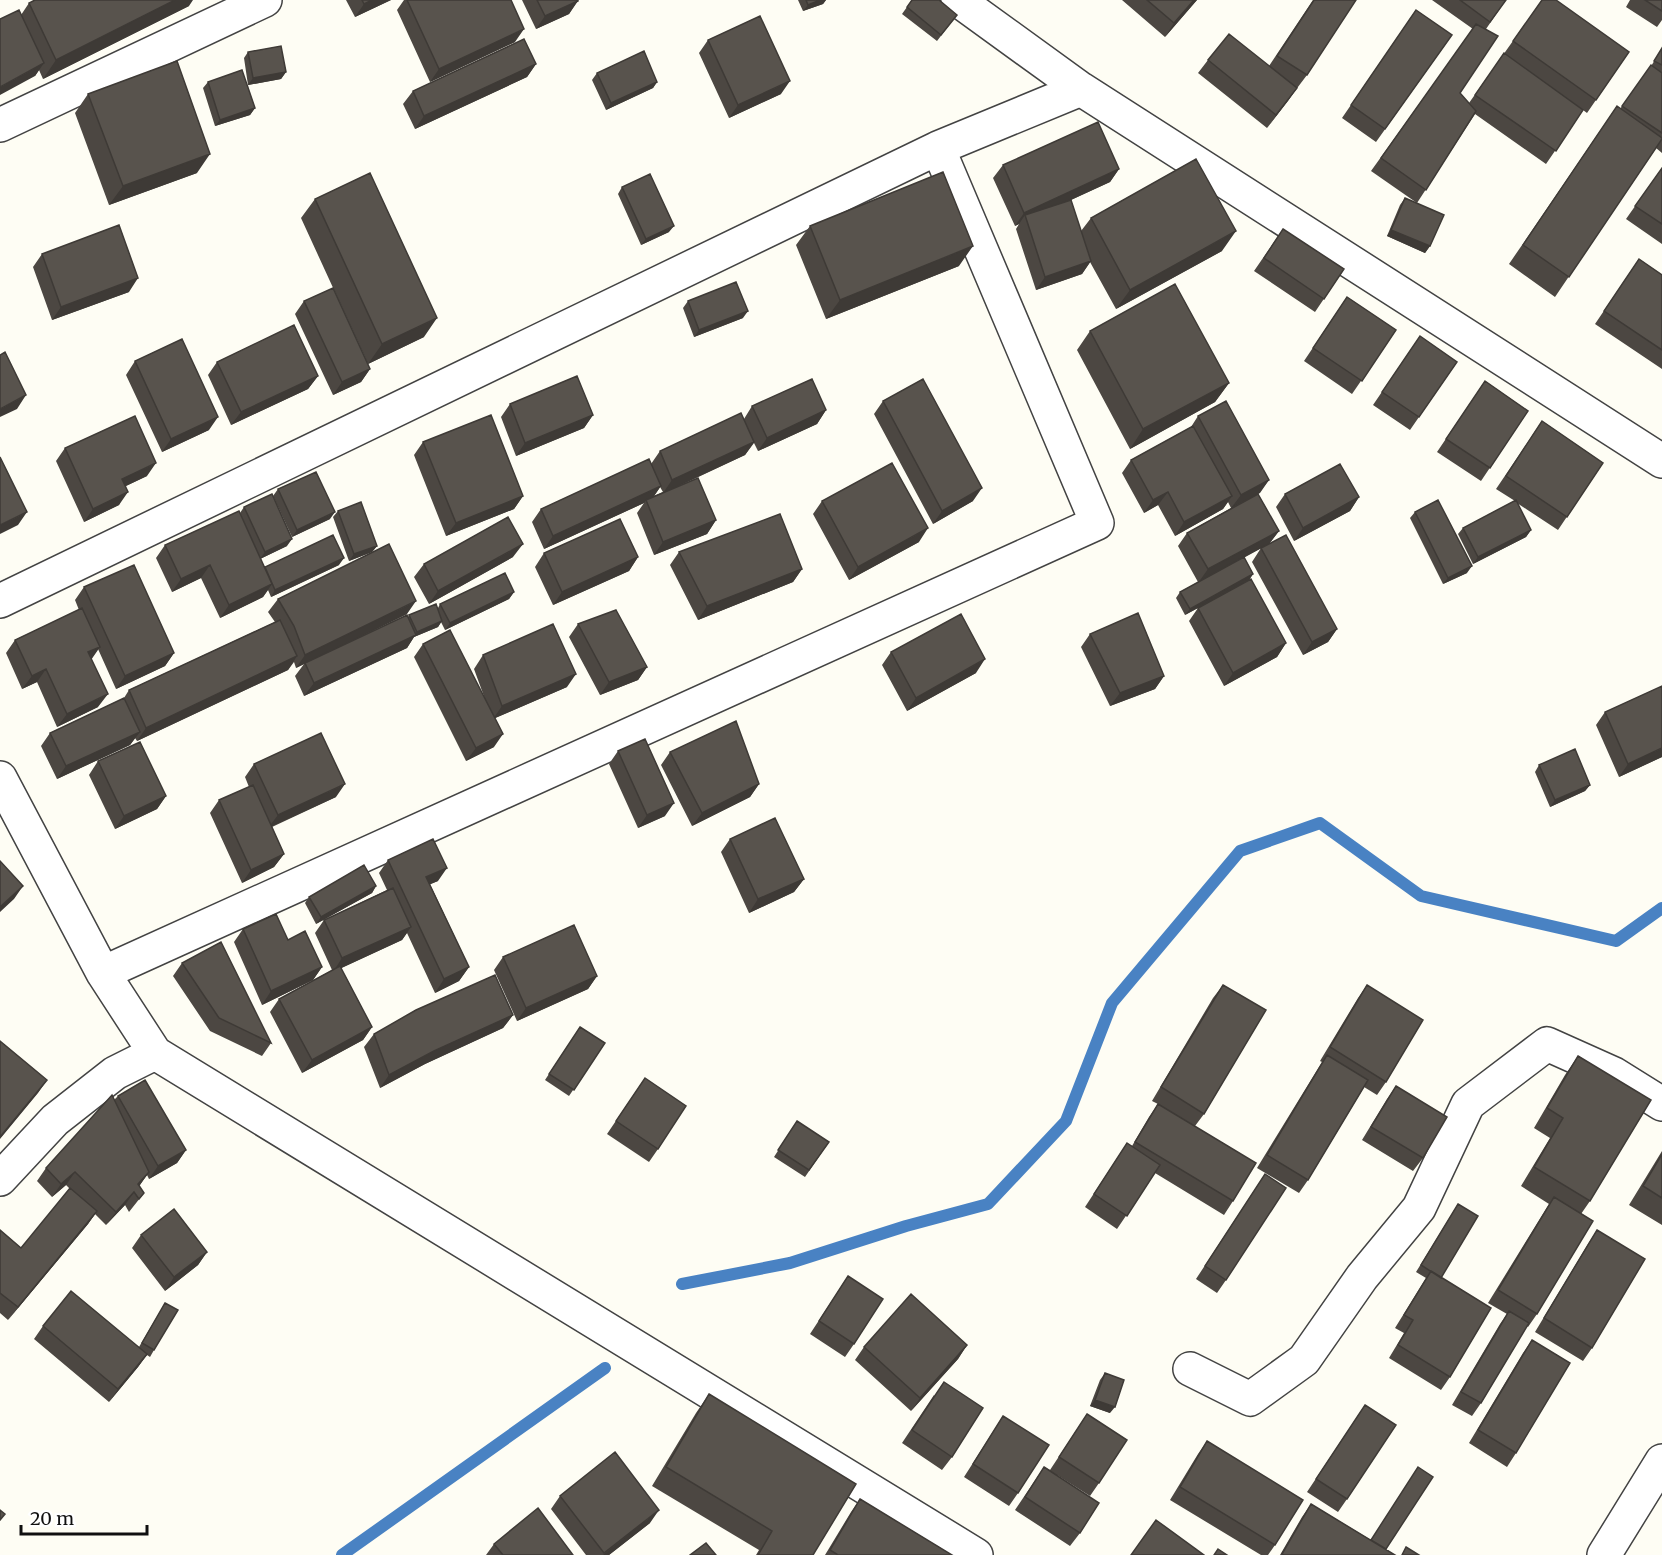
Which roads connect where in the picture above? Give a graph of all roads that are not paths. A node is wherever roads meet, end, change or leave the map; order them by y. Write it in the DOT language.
graph roads {
  1 [pos="265,0"];
  2 [pos="958,0"];
  3 [pos="1082,89"];
  4 [pos="0,125"];
  5 [pos="938,148"];
  6 [pos="1662,461"];
  7 [pos="0,601"];
  8 [pos="0,778"];
  9 [pos="103,973"];
  10 [pos="155,1053"];
  11 [pos="1662,1104"];
  12 [pos="0,1179"];
  13 [pos="1190,1369"];
  14 [pos="1662,1461"];
  15 [pos="976,1555"];
  16 [pos="1604,1555"];
  1 -- 4 [label="street"];
  2 -- 3 [label="street"];
  3 -- 5 [label="street"];
  3 -- 6 [label="street"];
  5 -- 7 [label="street"];
  5 -- 9 [label="street"];
  8 -- 9 [label="street"];
  9 -- 10 [label="street"];
  10 -- 12 [label="street"];
  10 -- 15 [label="street"];
  11 -- 13 [label="street"];
  14 -- 16 [label="street"];
}
